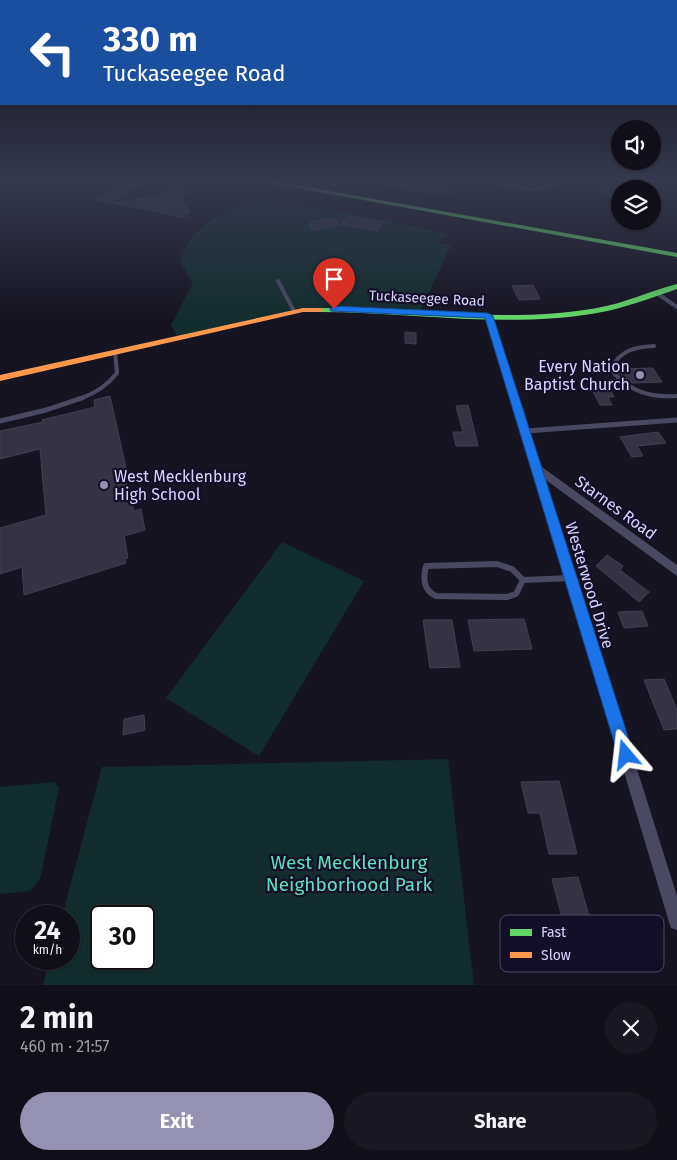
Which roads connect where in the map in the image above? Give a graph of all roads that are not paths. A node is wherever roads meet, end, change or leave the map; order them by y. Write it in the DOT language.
graph roads {
  1 [pos="520,227"];
  2 [pos="577,227"];
  3 [pos="677,244"];
  4 [pos="677,255"];
  5 [pos="278,281"];
  6 [pos="677,286"];
  7 [pos="658,294"];
  8 [pos="677,307"];
  9 [pos="294,311"];
  10 [pos="488,316"];
  11 [pos="654,346"];
  12 [pos="115,352"];
  13 [pos="0,378"];
  14 [pos="677,396"];
  15 [pos="677,420"];
  16 [pos="0,421"];
  17 [pos="526,431"];
  18 [pos="536,468"];
  19 [pos="677,571"];
  20 [pos="571,578"];
  21 [pos="523,580"];
  22 [pos="677,922"];
  1 -- 4 [label="main road"];
  2 -- 3 [label="main road"];
  5 -- 9 [label="lane"];
  6 -- 7 [label="main road, Tuckaseegee Road"];
  7 -- 8 [label="lane"];
  7 -- 10 [label="main road, Tuckaseegee Road"];
  9 -- 10 [label="main road, Tuckaseegee Road"];
  9 -- 12 [label="main road, Tuckaseegee Road"];
  10 -- 17 [label="street, Westerwood Drive"];
  11 -- 14 [label="lane"];
  12 -- 13 [label="main road, Tuckaseegee Road"];
  12 -- 16 [label="lane"];
  15 -- 17 [label="lane"];
  17 -- 18 [label="street, Westerwood Drive"];
  18 -- 19 [label="street, Starnes Road"];
  18 -- 20 [label="street, Westerwood Drive"];
  20 -- 21 [label="lane"];
  20 -- 22 [label="street, Westerwood Drive"];
  21 -- 21 [label="lane"];
}
